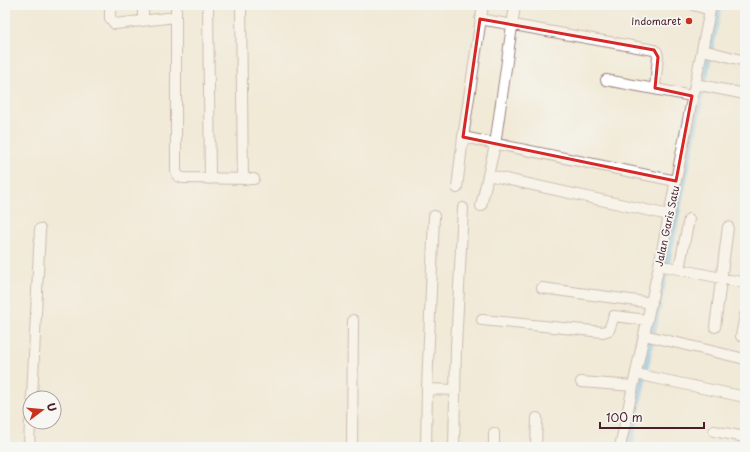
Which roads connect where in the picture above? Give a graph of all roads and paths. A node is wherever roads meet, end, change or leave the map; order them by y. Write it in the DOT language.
graph roads {
  1 [pos="110,5"];
  2 [pos="143,5"];
  3 [pos="176,5"];
  4 [pos="208,5"];
  5 [pos="241,5"];
  6 [pos="483,5"];
  7 [pos="515,5"];
  8 [pos="694,5"];
  9 [pos="710,8"];
  10 [pos="176,17"];
  11 [pos="480,19"];
  12 [pos="143,21"];
  13 [pos="512,25"];
  14 [pos="705,51"];
  15 [pos="745,61"];
  16 [pos="606,80"];
  17 [pos="701,85"];
  18 [pos="655,88"];
  19 [pos="745,94"];
  20 [pos="692,96"];
  21 [pos="463,137"];
  22 [pos="495,145"];
  23 [pos="488,175"];
  24 [pos="210,178"];
  25 [pos="243,179"];
  26 [pos="254,179"];
  27 [pos="676,181"];
  28 [pos="457,188"];
  29 [pos="480,206"];
  30 [pos="463,208"];
  31 [pos="670,215"];
  32 [pos="434,216"];
  33 [pos="689,219"];
  34 [pos="728,227"];
  35 [pos="40,229"];
  36 [pos="661,266"];
  37 [pos="676,269"];
  38 [pos="721,278"];
  39 [pos="745,283"];
  40 [pos="542,288"];
  41 [pos="652,303"];
  42 [pos="745,315"];
  43 [pos="353,320"];
  44 [pos="482,320"];
  45 [pos="647,320"];
  46 [pos="715,326"];
  47 [pos="741,336"];
  48 [pos="650,337"];
  49 [pos="745,359"];
  50 [pos="642,375"];
  51 [pos="581,382"];
  52 [pos="633,386"];
  53 [pos="427,389"];
  54 [pos="32,390"];
  55 [pos="455,390"];
  56 [pos="745,397"];
  57 [pos="536,418"];
  58 [pos="30,430"];
  59 [pos="714,431"];
  60 [pos="494,433"];
  61 [pos="745,437"];
  62 [pos="29,447"];
  63 [pos="352,447"];
  64 [pos="426,447"];
  65 [pos="454,447"];
  66 [pos="494,447"];
  67 [pos="536,447"];
  68 [pos="620,447"];
  1 -- 12 [label="street"];
  2 -- 12 [label="street"];
  3 -- 10 [label="street"];
  4 -- 24 [label="street"];
  5 -- 25 [label="street"];
  6 -- 11 [label="street"];
  7 -- 13 [label="street"];
  8 -- 9 [label="street"];
  9 -- 14 [label="street, Jalan Garis Satu"];
  10 -- 12 [label="street"];
  10 -- 24 [label="street"];
  11 -- 13 [label="street"];
  11 -- 21 [label="street"];
  13 -- 18 [label="street"];
  13 -- 22 [label="street"];
  14 -- 15 [label="street"];
  14 -- 17 [label="street, Jalan Garis Satu"];
  16 -- 18 [label="street"];
  17 -- 19 [label="street"];
  17 -- 20 [label="street, Jalan Garis Satu"];
  18 -- 20 [label="street"];
  20 -- 27 [label="street, Jalan Garis Satu"];
  21 -- 22 [label="street"];
  21 -- 28 [label="street"];
  22 -- 23 [label="street"];
  22 -- 27 [label="street"];
  23 -- 29 [label="street"];
  23 -- 31 [label="street"];
  24 -- 25 [label="street"];
  25 -- 26 [label="street"];
  27 -- 31 [label="street, Jalan Garis Satu"];
  30 -- 55 [label="street"];
  31 -- 36 [label="street, Jalan Garis Satu"];
  32 -- 53 [label="street"];
  33 -- 37 [label="street"];
  34 -- 38 [label="street"];
  35 -- 54 [label="street"];
  36 -- 37 [label="street"];
  36 -- 41 [label="street, Jalan Garis Satu"];
  37 -- 38 [label="street"];
  38 -- 39 [label="street"];
  38 -- 46 [label="street"];
  40 -- 41 [label="street"];
  41 -- 45 [label="street, Jalan Garis Satu"];
  42 -- 47 [label="street"];
  43 -- 63 [label="street"];
  44 -- 45 [label="street"];
  45 -- 48 [label="street, Jalan Garis Satu"];
  48 -- 49 [label="street"];
  48 -- 50 [label="street, Jalan Garis Satu"];
  50 -- 52 [label="street, Jalan Garis Satu"];
  50 -- 56 [label="street"];
  51 -- 52 [label="street"];
  52 -- 68 [label="street, Jalan Garis Satu"];
  53 -- 55 [label="street"];
  53 -- 64 [label="street"];
  55 -- 65 [label="street"];
  57 -- 67 [label="street"];
  58 -- 62 [label="street"];
  59 -- 61 [label="street"];
  60 -- 66 [label="street"];
}
